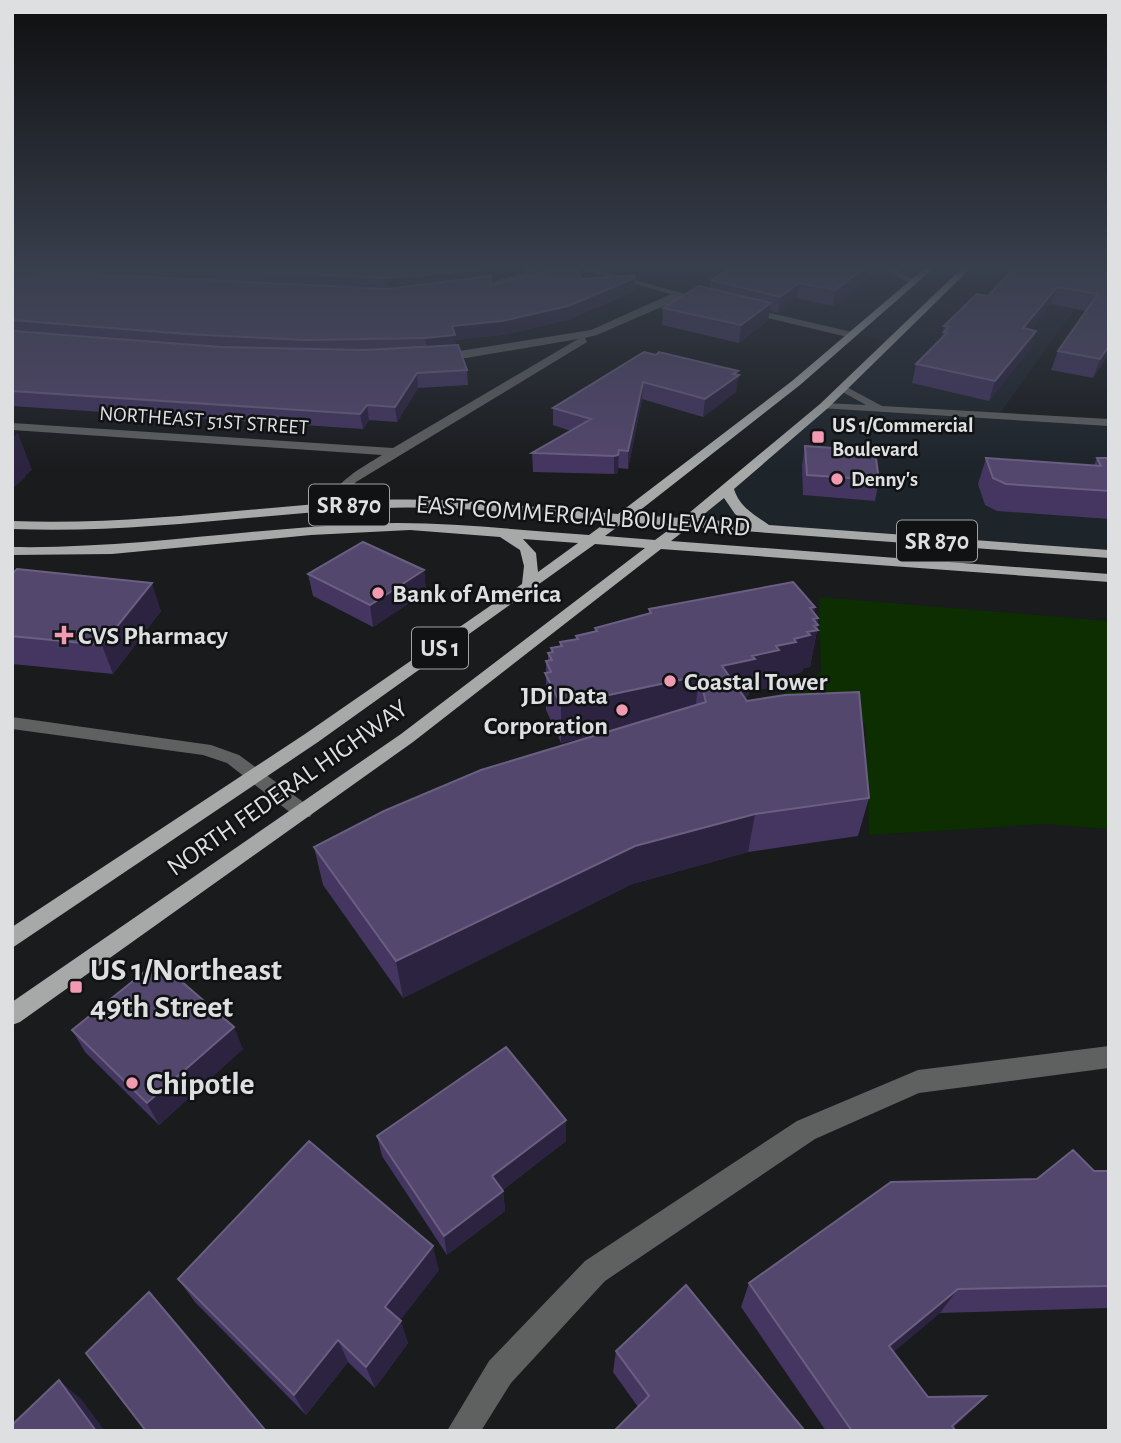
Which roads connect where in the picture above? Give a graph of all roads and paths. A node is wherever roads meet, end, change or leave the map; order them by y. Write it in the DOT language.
graph roads {
  1 [pos="586,334"];
  2 [pos="592,334"];
  3 [pos="898,334"];
  4 [pos="852,335"];
  5 [pos="429,357"];
  6 [pos="843,388"];
  7 [pos="824,406"];
  8 [pos="886,410"];
  9 [pos="1109,423"];
  10 [pos="12,426"];
  11 [pos="393,452"];
  12 [pos="727,488"];
  13 [pos="331,506"];
  14 [pos="621,518"];
  15 [pos="686,523"];
  16 [pos="12,525"];
  17 [pos="766,528"];
  18 [pos="501,532"];
  19 [pos="592,540"];
  20 [pos="657,545"];
  21 [pos="12,551"];
  22 [pos="1109,554"];
  23 [pos="1109,578"];
  24 [pos="529,584"];
  25 [pos="12,723"];
  26 [pos="257,776"];
  27 [pos="303,812"];
  28 [pos="12,939"];
  29 [pos="12,1014"];
  30 [pos="1109,1057"];
  31 [pos="463,1431"];
  1 -- 5 [label="street"];
  2 -- 11 [label="street"];
  3 -- 6 [label="main road, NORTH FEDERAL HIGHWAY / US 1"];
  4 -- 14 [label="main road, NORTH FEDERAL HIGHWAY / US 1"];
  6 -- 7 [label="main road, NORTH FEDERAL HIGHWAY / US 1"];
  6 -- 8 [label="street"];
  7 -- 8 [label="street"];
  7 -- 12 [label="main road, NORTH FEDERAL HIGHWAY / US 1"];
  8 -- 9 [label="street"];
  10 -- 11 [label="street, NORTHEAST 51ST STREET"];
  11 -- 13 [label="street"];
  12 -- 15 [label="main road, NORTH FEDERAL HIGHWAY / US 1"];
  12 -- 17 [label="main road"];
  13 -- 14 [label="main road, EAST COMMERCIAL BOULEVARD / SR 870"];
  13 -- 16 [label="main road, EAST COMMERCIAL BOULEVARD / SR 870"];
  14 -- 15 [label="main road, EAST COMMERCIAL BOULEVARD / SR 870"];
  14 -- 19 [label="main road, NORTH FEDERAL HIGHWAY / US 1"];
  15 -- 17 [label="main road, EAST COMMERCIAL BOULEVARD / SR 870"];
  15 -- 20 [label="main road, NORTH FEDERAL HIGHWAY / US 1"];
  17 -- 22 [label="main road, EAST COMMERCIAL BOULEVARD / SR 870"];
  18 -- 19 [label="main road, EAST COMMERCIAL BOULEVARD / SR 870"];
  18 -- 21 [label="main road, EAST COMMERCIAL BOULEVARD / SR 870"];
  18 -- 24 [label="main road"];
  19 -- 20 [label="main road, EAST COMMERCIAL BOULEVARD / SR 870"];
  19 -- 24 [label="main road, NORTH FEDERAL HIGHWAY / US 1"];
  20 -- 23 [label="main road, EAST COMMERCIAL BOULEVARD / SR 870"];
  20 -- 27 [label="main road, NORTH FEDERAL HIGHWAY / US 1"];
  24 -- 26 [label="main road, NORTH FEDERAL HIGHWAY / US 1"];
  25 -- 26 [label="street"];
  26 -- 27 [label="street"];
  26 -- 28 [label="main road, NORTH FEDERAL HIGHWAY / US 1"];
  27 -- 29 [label="main road, NORTH FEDERAL HIGHWAY / US 1"];
  30 -- 31 [label="street"];
}
